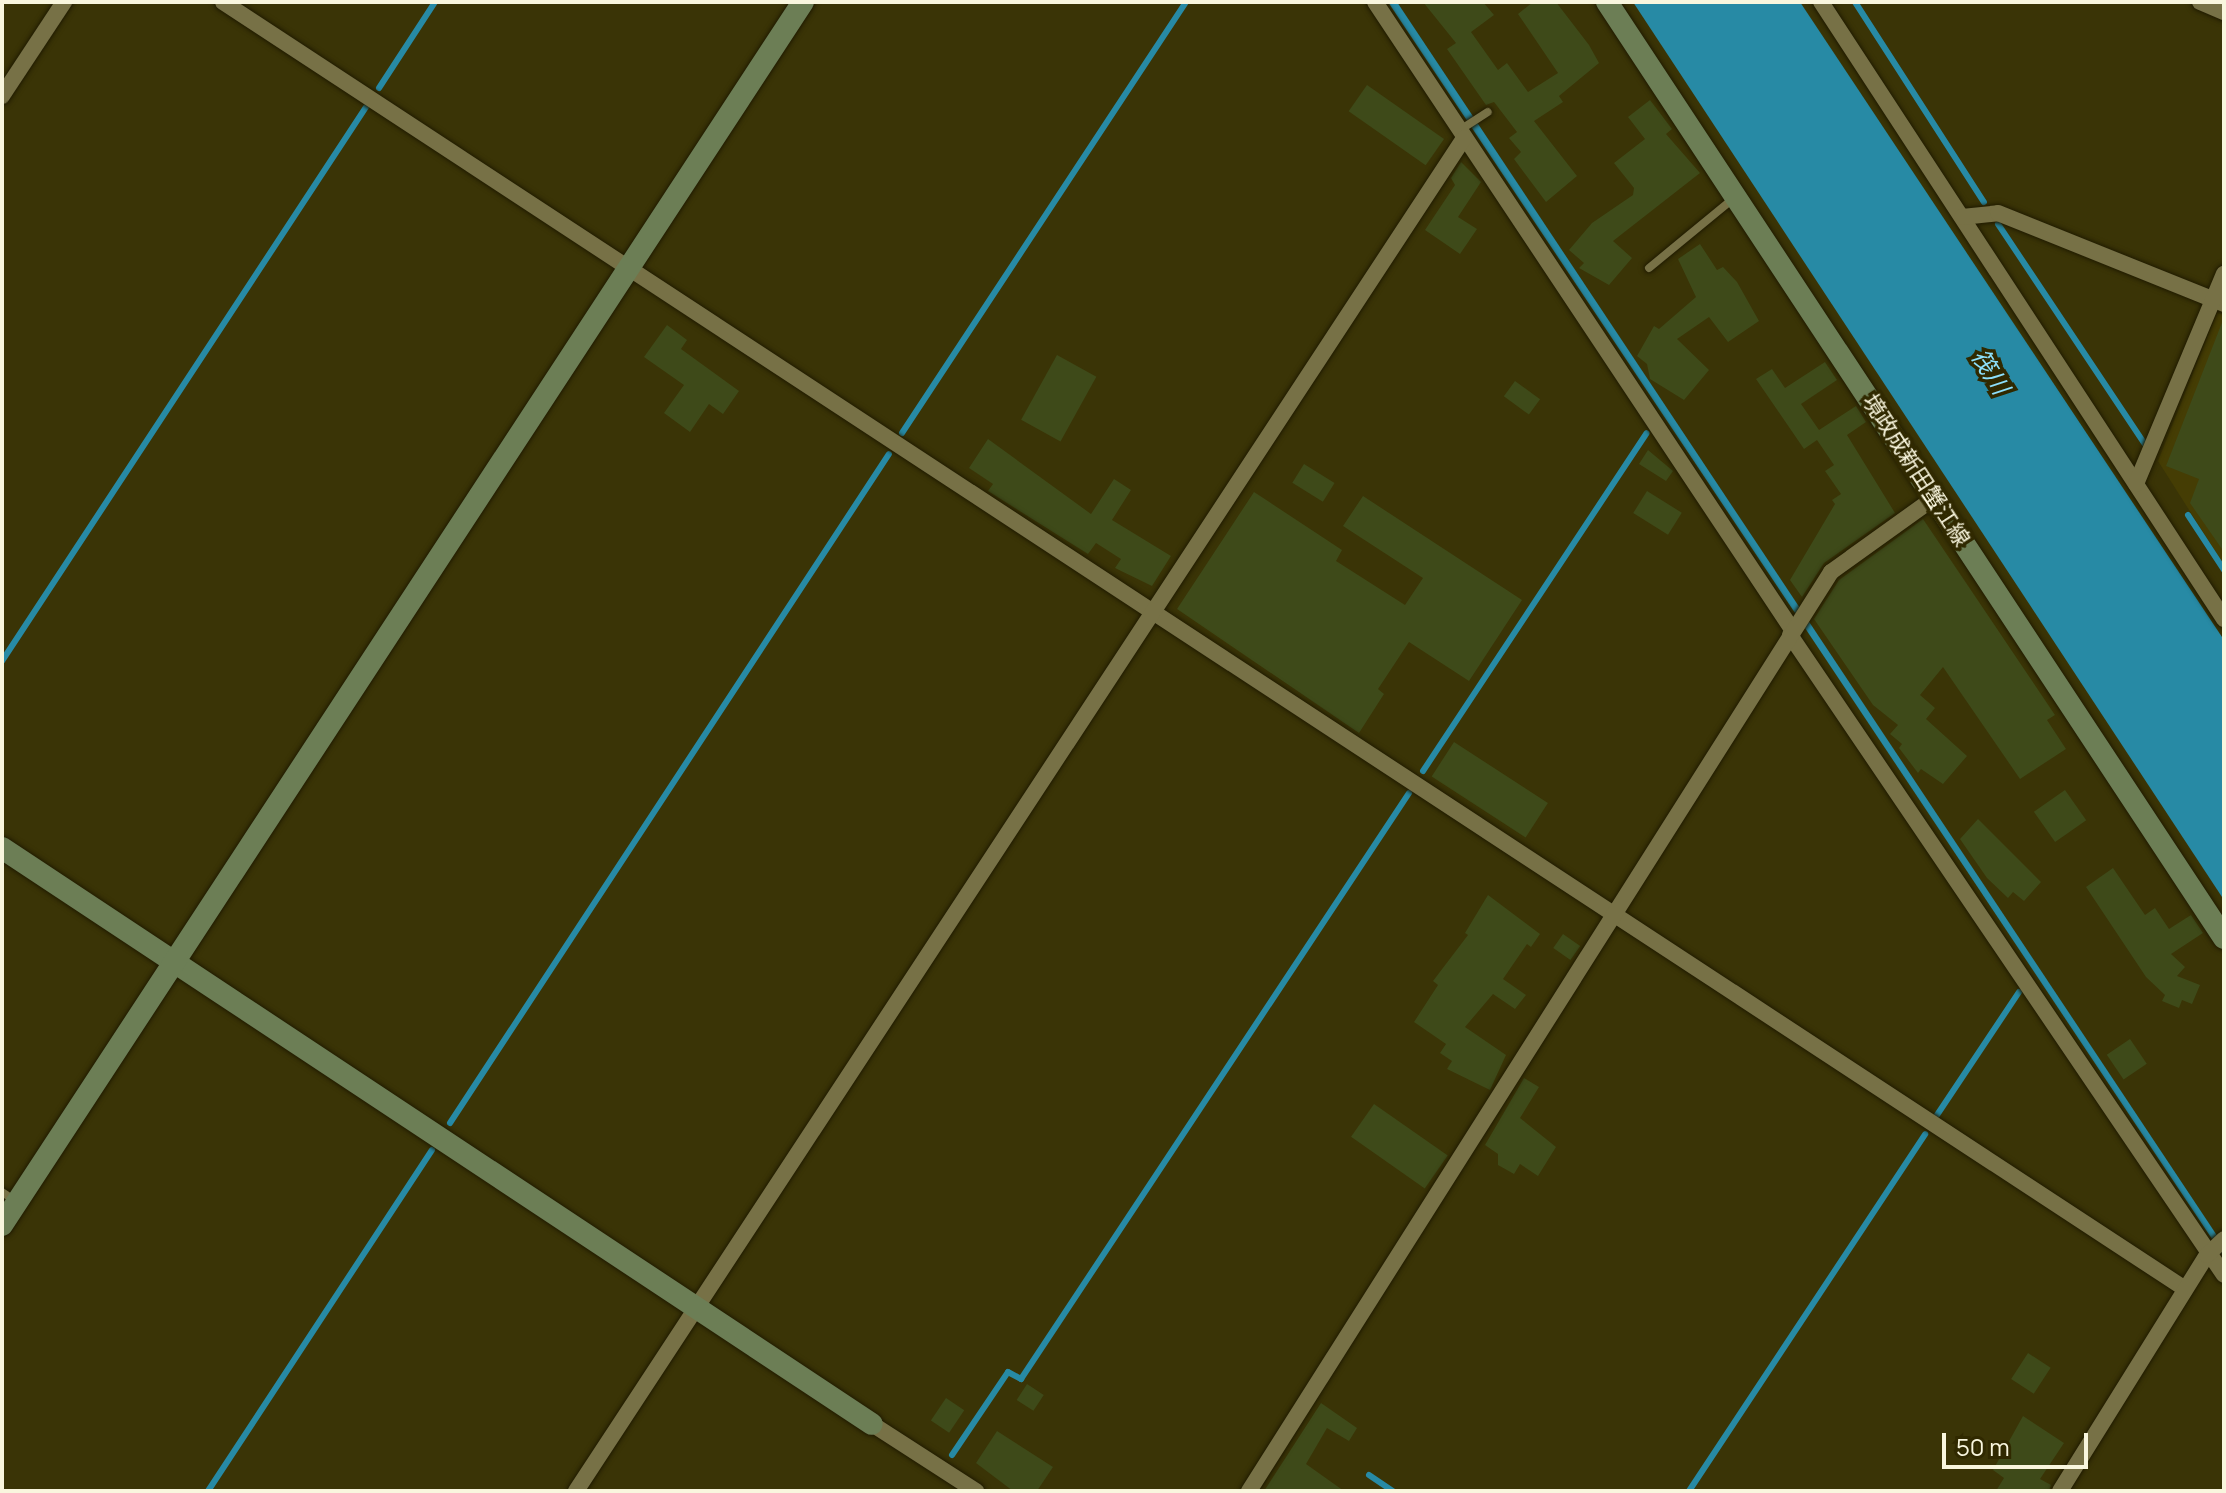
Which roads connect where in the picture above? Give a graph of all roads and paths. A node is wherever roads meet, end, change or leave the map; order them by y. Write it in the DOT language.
graph roads {
  1 [pos="64,2"];
  2 [pos="223,2"];
  3 [pos="803,2"];
  4 [pos="1375,2"];
  5 [pos="1607,2"];
  6 [pos="1821,2"];
  7 [pos="2200,2"];
  8 [pos="2224,12"];
  9 [pos="2,96"];
  10 [pos="1488,112"];
  11 [pos="1463,132"];
  12 [pos="1735,197"];
  13 [pos="1962,217"];
  14 [pos="628,268"];
  15 [pos="1649,268"];
  16 [pos="2224,274"];
  17 [pos="2219,302"];
  18 [pos="2136,484"];
  19 [pos="1934,498"];
  20 [pos="2221,610"];
  21 [pos="1153,611"];
  22 [pos="1792,631"];
  23 [pos="2,848"];
  24 [pos="1612,915"];
  25 [pos="2224,938"];
  26 [pos="175,963"];
  27 [pos="10,1197"];
  28 [pos="2,1225"];
  29 [pos="2224,1239"];
  30 [pos="2207,1255"];
  31 [pos="2224,1275"];
  32 [pos="2185,1289"];
  33 [pos="696,1307"];
  34 [pos="872,1424"];
  35 [pos="576,1491"];
  36 [pos="976,1491"];
  37 [pos="1249,1491"];
  38 [pos="2060,1491"];
  1 -- 9 [label="street"];
  2 -- 14 [label="street"];
  3 -- 14 [label="street"];
  4 -- 11 [label="street"];
  5 -- 12 [label="street, 境政成新田蟹江線"];
  6 -- 13 [label="street"];
  7 -- 8 [label="street"];
  10 -- 11 [label="lane"];
  11 -- 21 [label="street"];
  11 -- 22 [label="street"];
  12 -- 15 [label="lane"];
  12 -- 19 [label="street, 境政成新田蟹江線"];
  13 -- 17 [label="street"];
  13 -- 18 [label="street"];
  14 -- 21 [label="street"];
  14 -- 26 [label="street"];
  16 -- 17 [label="street"];
  17 -- 18 [label="street"];
  18 -- 20 [label="street"];
  19 -- 22 [label="street"];
  19 -- 25 [label="street, 境政成新田蟹江線"];
  21 -- 24 [label="street"];
  21 -- 33 [label="street"];
  22 -- 24 [label="street"];
  22 -- 30 [label="street"];
  23 -- 26 [label="street"];
  24 -- 32 [label="street"];
  24 -- 37 [label="street"];
  26 -- 27 [label="street"];
  26 -- 33 [label="street"];
  27 -- 28 [label="street"];
  29 -- 30 [label="street"];
  30 -- 31 [label="street"];
  30 -- 32 [label="street"];
  32 -- 38 [label="street"];
  33 -- 34 [label="street"];
  33 -- 35 [label="street"];
  34 -- 36 [label="street"];
}
